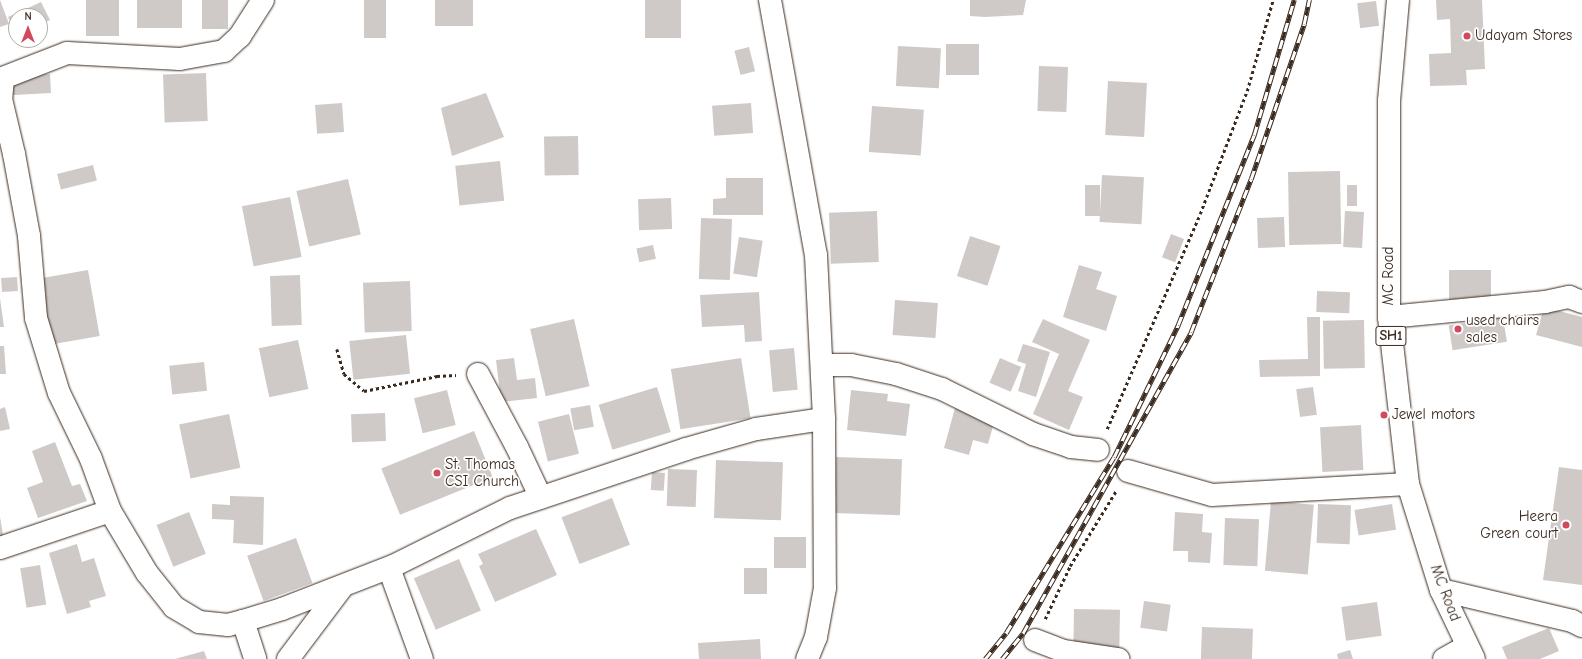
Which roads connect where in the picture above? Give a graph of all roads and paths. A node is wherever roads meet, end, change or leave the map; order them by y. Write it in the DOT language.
graph roads {
  1 [pos="263,0"];
  2 [pos="770,0"];
  3 [pos="1273,0"];
  4 [pos="1398,0"];
  5 [pos="1,76"];
  6 [pos="1582,302"];
  7 [pos="1389,317"];
  8 [pos="337,349"];
  9 [pos="822,365"];
  10 [pos="478,374"];
  11 [pos="824,419"];
  12 [pos="1098,450"];
  13 [pos="1128,471"];
  14 [pos="1408,484"];
  15 [pos="541,498"];
  16 [pos="110,511"];
  17 [pos="0,548"];
  18 [pos="388,568"];
  19 [pos="342,587"];
  20 [pos="1441,590"];
  21 [pos="243,621"];
  22 [pos="1582,626"];
  23 [pos="1035,640"];
  24 [pos="1470,652"];
  25 [pos="254,659"];
  26 [pos="288,659"];
  27 [pos="422,659"];
  28 [pos="808,659"];
  29 [pos="1118,659"];
  30 [pos="1444,659"];
  1 -- 5 [label="street"];
  2 -- 9 [label="street"];
  3 -- 12 [label="path"];
  4 -- 7 [label="street, MC Road / SH1"];
  5 -- 16 [label="street"];
  6 -- 7 [label="street"];
  7 -- 14 [label="street, MC Road / SH1"];
  8 -- 10 [label="path"];
  9 -- 11 [label="street"];
  9 -- 12 [label="street"];
  10 -- 15 [label="street"];
  11 -- 15 [label="street"];
  11 -- 28 [label="street"];
  13 -- 14 [label="street"];
  13 -- 23 [label="path"];
  14 -- 20 [label="street, MC Road / SH1"];
  15 -- 18 [label="street"];
  16 -- 17 [label="street"];
  16 -- 21 [label="street"];
  18 -- 19 [label="street"];
  18 -- 27 [label="street"];
  19 -- 21 [label="street"];
  19 -- 26 [label="street"];
  20 -- 22 [label="street"];
  20 -- 24 [label="street, MC Road / SH1"];
  21 -- 25 [label="street"];
  23 -- 29 [label="street"];
  24 -- 30 [label="street"];
}
